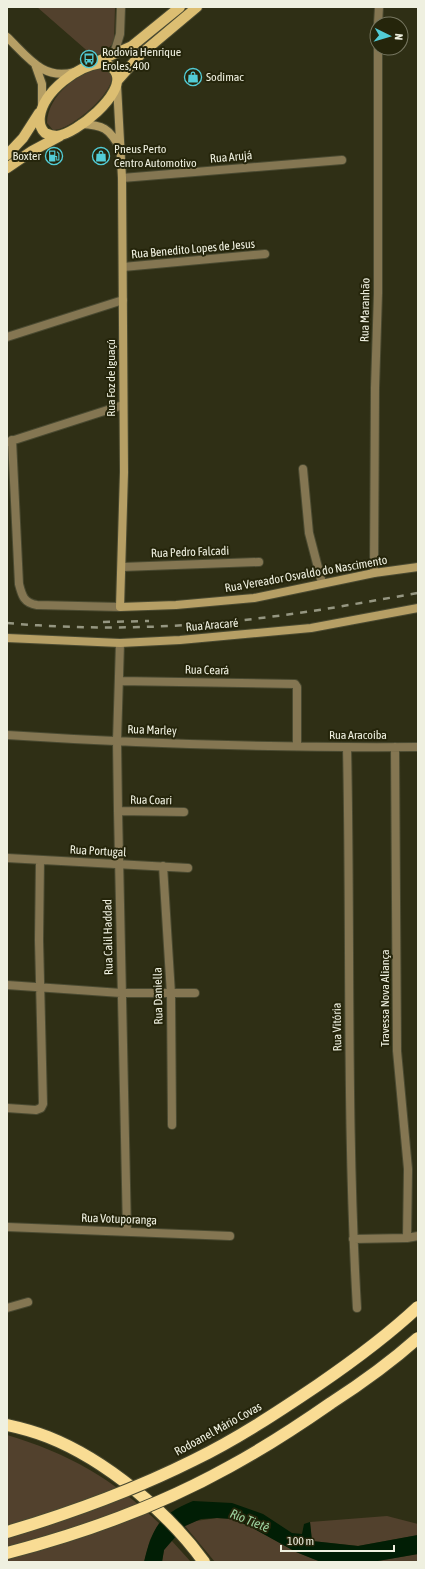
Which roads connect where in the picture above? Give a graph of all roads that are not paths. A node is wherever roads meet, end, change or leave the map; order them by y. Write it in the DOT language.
graph roads {
  1 [pos="121,7"];
  2 [pos="180,7"];
  3 [pos="197,7"];
  4 [pos="7,37"];
  5 [pos="114,54"];
  6 [pos="378,56"];
  7 [pos="34,63"];
  8 [pos="93,64"];
  9 [pos="78,71"];
  10 [pos="118,83"];
  11 [pos="42,108"];
  12 [pos="81,124"];
  13 [pos="63,134"];
  14 [pos="121,150"];
  15 [pos="7,155"];
  16 [pos="342,160"];
  17 [pos="7,168"];
  18 [pos="122,178"];
  19 [pos="265,254"];
  20 [pos="123,267"];
  21 [pos="123,300"];
  22 [pos="7,337"];
  23 [pos="123,405"];
  24 [pos="9,441"];
  25 [pos="303,469"];
  26 [pos="259,562"];
  27 [pos="418,566"];
  28 [pos="122,567"];
  29 [pos="374,573"];
  30 [pos="322,583"];
  31 [pos="120,607"];
  32 [pos="418,608"];
  33 [pos="7,638"];
  34 [pos="120,643"];
  35 [pos="119,681"];
  36 [pos="7,735"];
  37 [pos="117,741"];
  38 [pos="297,746"];
  39 [pos="347,747"];
  40 [pos="395,747"];
  41 [pos="418,747"];
  42 [pos="118,811"];
  43 [pos="184,812"];
  44 [pos="7,858"];
  45 [pos="40,860"];
  46 [pos="119,865"];
  47 [pos="163,866"];
  48 [pos="188,868"];
  49 [pos="7,985"];
  50 [pos="41,988"];
  51 [pos="121,993"];
  52 [pos="195,993"];
  53 [pos="171,994"];
  54 [pos="7,1108"];
  55 [pos="172,1125"];
  56 [pos="7,1227"];
  57 [pos="127,1232"];
  58 [pos="230,1236"];
  59 [pos="418,1236"];
  60 [pos="407,1238"];
  61 [pos="353,1239"];
  62 [pos="28,1302"];
  63 [pos="418,1307"];
  64 [pos="7,1308"];
  65 [pos="357,1308"];
  66 [pos="418,1338"];
  67 [pos="7,1425"];
  68 [pos="7,1532"];
  69 [pos="7,1553"];
  70 [pos="204,1562"];
  1 -- 5 [label="street"];
  2 -- 5 [label="main road"];
  3 -- 10 [label="main road"];
  4 -- 7 [label="street"];
  5 -- 8 [label="main road"];
  6 -- 29 [label="street, Rua Maranhão"];
  7 -- 9 [label="street"];
  7 -- 11 [label="street"];
  8 -- 9 [label="main road"];
  8 -- 10 [label="main road"];
  9 -- 11 [label="main road"];
  10 -- 12 [label="main road"];
  10 -- 14 [label="street, Rua Foz de Iguaçú"];
  11 -- 13 [label="main road"];
  11 -- 15 [label="main road"];
  12 -- 13 [label="main road"];
  12 -- 14 [label="street, Rua Foz de Iguaçú"];
  13 -- 17 [label="main road"];
  14 -- 18 [label="street, Rua Foz de Iguaçú"];
  16 -- 18 [label="street, Rua Arujá"];
  18 -- 20 [label="street, Rua Foz de Iguaçú"];
  19 -- 20 [label="street, Rua Benedito Lopes de Jesus"];
  20 -- 21 [label="street, Rua Foz de Iguaçú"];
  21 -- 22 [label="street"];
  21 -- 23 [label="street, Rua Foz de Iguaçú"];
  23 -- 24 [label="street"];
  23 -- 28 [label="street, Rua Foz de Iguaçú"];
  24 -- 31 [label="street, Rua Vereador Osvaldo do Nascimento"];
  25 -- 30 [label="street"];
  26 -- 28 [label="street, Rua Pedro Falcadi"];
  27 -- 29 [label="street, Rua Vereador Osvaldo do Nascimento"];
  28 -- 31 [label="street, Rua Foz de Iguaçú"];
  29 -- 30 [label="street, Rua Vereador Osvaldo do Nascimento"];
  30 -- 31 [label="street, Rua Vereador Osvaldo do Nascimento"];
  32 -- 34 [label="street, Rua Aracaré"];
  33 -- 34 [label="street, Rua Aracaré"];
  34 -- 35 [label="street, Rua Calil Haddad"];
  35 -- 37 [label="street, Rua Calil Haddad"];
  35 -- 38 [label="street, Rua Ceará"];
  36 -- 37 [label="street, Rua Marley"];
  37 -- 38 [label="street, Rua Marley"];
  37 -- 42 [label="street, Rua Calil Haddad"];
  38 -- 39 [label="street, Rua Aracoiba"];
  39 -- 40 [label="street, Rua Aracoiba"];
  39 -- 61 [label="street, Rua Vitória"];
  40 -- 41 [label="street, Rua Aracoiba"];
  40 -- 60 [label="street, Travessa Nova Aliança"];
  42 -- 43 [label="street, Rua Coari"];
  42 -- 46 [label="street, Rua Calil Haddad"];
  44 -- 45 [label="street, Rua Portugal"];
  45 -- 46 [label="street, Rua Portugal"];
  45 -- 50 [label="street"];
  46 -- 47 [label="street, Rua Portugal"];
  46 -- 51 [label="street, Rua Calil Haddad"];
  47 -- 48 [label="street, Rua Portugal"];
  47 -- 53 [label="street, Rua Daniella"];
  49 -- 50 [label="street"];
  50 -- 51 [label="street"];
  50 -- 54 [label="street"];
  51 -- 53 [label="street"];
  51 -- 57 [label="street, Rua Calil Haddad"];
  52 -- 53 [label="street"];
  53 -- 55 [label="street, Rua Daniella"];
  56 -- 57 [label="street, Rua Votuporanga"];
  57 -- 58 [label="street, Rua Votuporanga"];
  59 -- 60 [label="street"];
  60 -- 61 [label="street"];
  61 -- 65 [label="street, Rua Vitória"];
  62 -- 64 [label="street"];
  63 -- 68 [label="highway, Rodoanel Mário Covas, bridge"];
  66 -- 69 [label="highway, bridge"];
  67 -- 70 [label="highway"];
}
